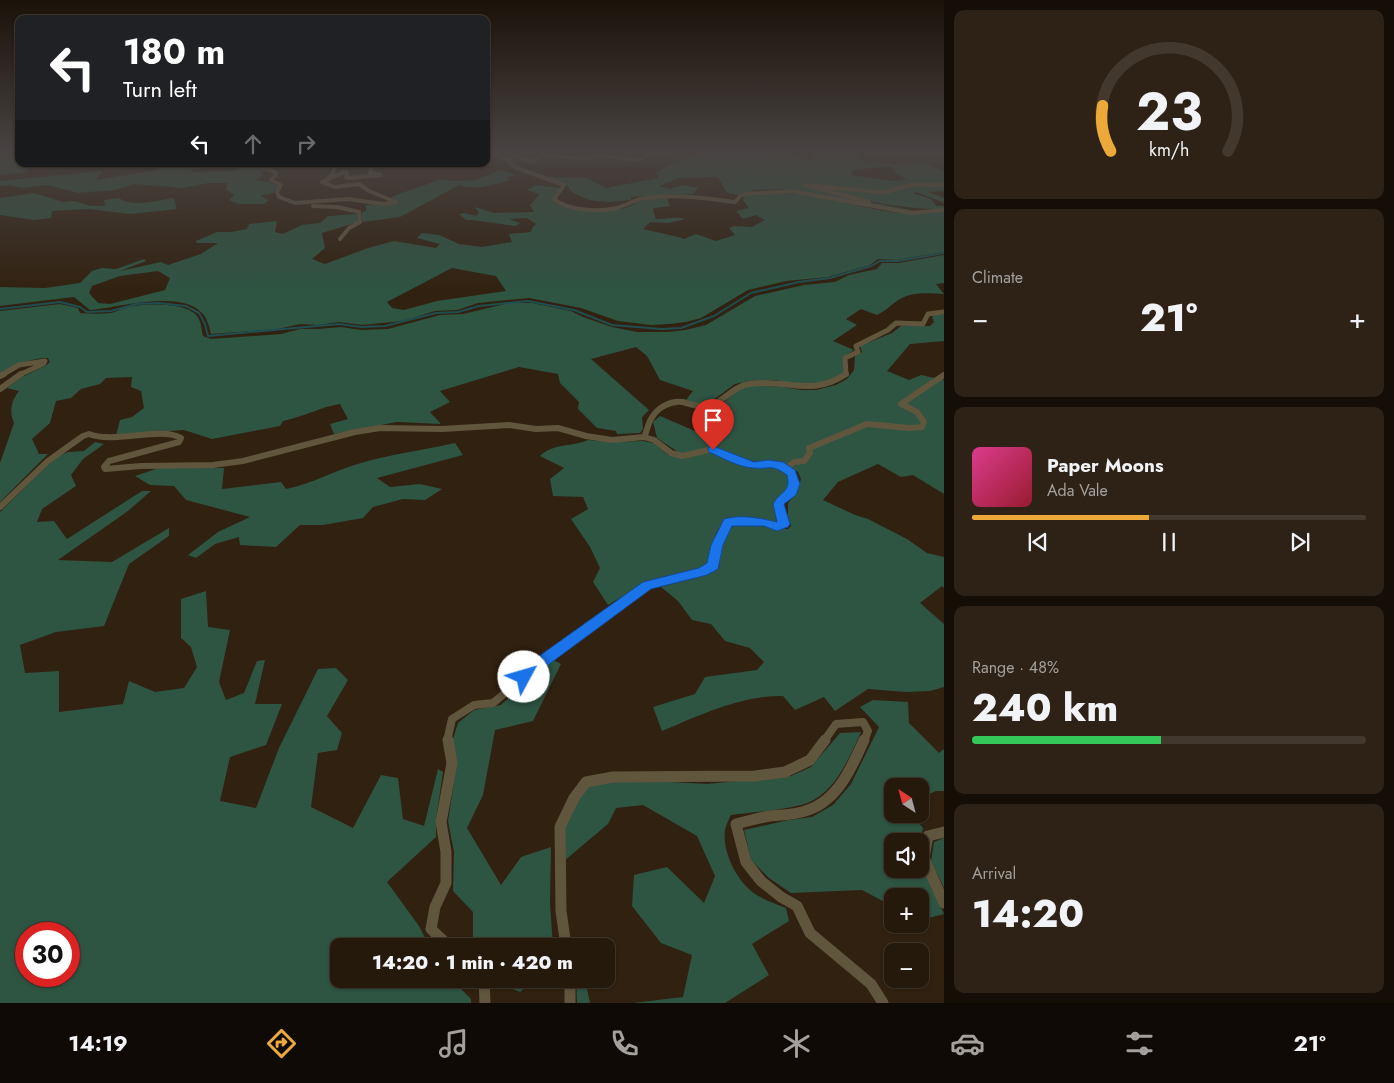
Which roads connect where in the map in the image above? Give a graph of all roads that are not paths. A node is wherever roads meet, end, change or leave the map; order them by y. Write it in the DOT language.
graph roads {
  1 [pos="279,197"];
  2 [pos="383,197"];
  3 [pos="556,197"];
  4 [pos="739,197"];
  5 [pos="819,197"];
  6 [pos="848,197"];
  7 [pos="295,203"];
  8 [pos="944,210"];
  9 [pos="922,212"];
  10 [pos="340,238"];
  11 [pos="944,312"];
  12 [pos="944,375"];
  13 [pos="0,376"];
  14 [pos="0,389"];
  15 [pos="644,437"];
  16 [pos="785,468"];
  17 [pos="0,508"];
  18 [pos="944,832"];
  19 [pos="944,903"];
  20 [pos="440,938"];
  21 [pos="565,938"];
  22 [pos="484,988"];
  23 [pos="570,988"];
  24 [pos="485,1003"];
  25 [pos="570,1003"];
  26 [pos="883,1003"];
  1 -- 7 [label="street"];
  2 -- 7 [label="street"];
  3 -- 4 [label="street"];
  5 -- 9 [label="street"];
  6 -- 9 [label="street"];
  7 -- 10 [label="street"];
  8 -- 9 [label="street"];
  11 -- 15 [label="street"];
  12 -- 16 [label="street"];
  13 -- 14 [label="street"];
  15 -- 16 [label="street"];
  15 -- 17 [label="street"];
  16 -- 20 [label="street"];
  18 -- 19 [label="street"];
  21 -- 26 [label="street"];
  22 -- 24 [label="street"];
  23 -- 25 [label="street"];
}
